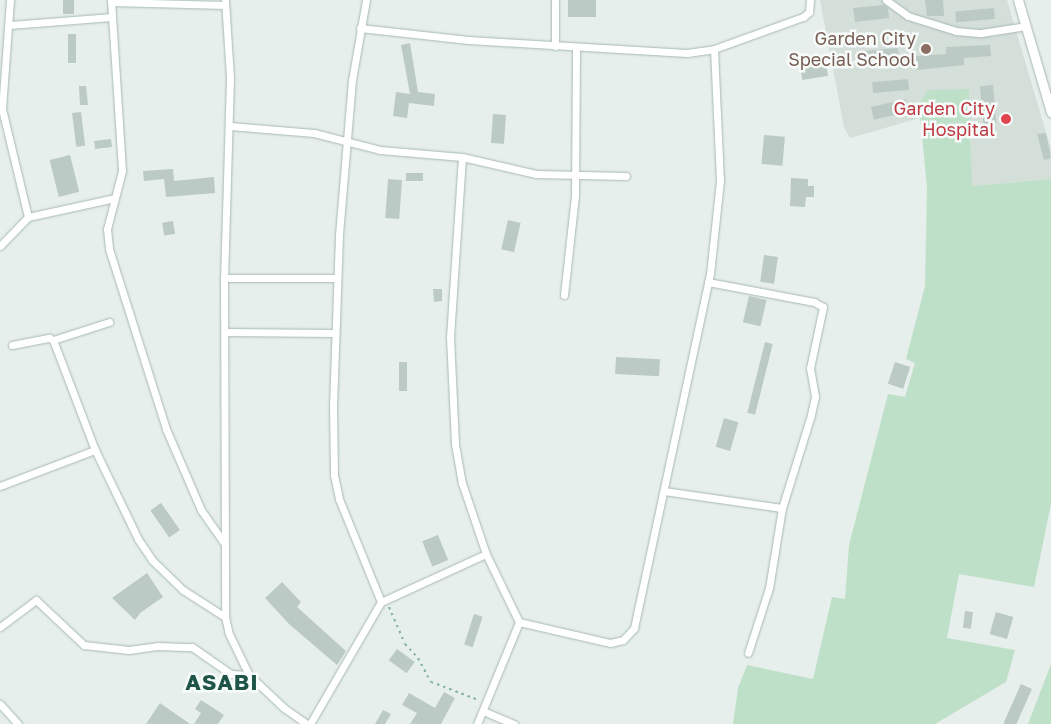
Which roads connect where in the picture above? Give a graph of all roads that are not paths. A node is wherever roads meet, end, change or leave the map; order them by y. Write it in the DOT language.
graph roads {
  1 [pos="10,0"];
  2 [pos="366,0"];
  3 [pos="555,0"];
  4 [pos="810,0"];
  5 [pos="886,0"];
  6 [pos="1018,0"];
  7 [pos="111,1"];
  8 [pos="225,2"];
  9 [pos="112,17"];
  10 [pos="10,25"];
  11 [pos="1026,26"];
  12 [pos="360,28"];
  13 [pos="555,46"];
  14 [pos="576,48"];
  15 [pos="714,49"];
  16 [pos="1051,112"];
  17 [pos="230,126"];
  18 [pos="346,139"];
  19 [pos="462,157"];
  20 [pos="576,172"];
  21 [pos="626,176"];
  22 [pos="115,198"];
  23 [pos="28,217"];
  24 [pos="0,246"];
  25 [pos="224,278"];
  26 [pos="337,278"];
  27 [pos="708,282"];
  28 [pos="564,295"];
  29 [pos="109,322"];
  30 [pos="225,332"];
  31 [pos="334,333"];
  32 [pos="53,340"];
  33 [pos="12,344"];
  34 [pos="95,450"];
  35 [pos="0,486"];
  36 [pos="664,491"];
  37 [pos="782,508"];
  38 [pos="223,542"];
  39 [pos="486,554"];
  40 [pos="383,601"];
  41 [pos="225,617"];
  42 [pos="519,622"];
  43 [pos="0,627"];
  44 [pos="748,653"];
  45 [pos="249,675"];
  46 [pos="0,704"];
  47 [pos="483,711"];
  48 [pos="18,724"];
  49 [pos="309,724"];
  50 [pos="478,724"];
  51 [pos="514,724"];
  1 -- 10 [label="street"];
  2 -- 12 [label="street"];
  3 -- 13 [label="street"];
  4 -- 15 [label="street"];
  5 -- 11 [label="street"];
  6 -- 11 [label="street"];
  7 -- 8 [label="street"];
  7 -- 9 [label="street"];
  8 -- 17 [label="street"];
  9 -- 10 [label="street"];
  9 -- 22 [label="street"];
  10 -- 23 [label="street"];
  11 -- 16 [label="street"];
  12 -- 13 [label="street"];
  12 -- 18 [label="street"];
  13 -- 14 [label="street"];
  14 -- 15 [label="street"];
  14 -- 20 [label="street"];
  15 -- 27 [label="street"];
  17 -- 18 [label="street"];
  17 -- 25 [label="street"];
  18 -- 19 [label="street"];
  18 -- 26 [label="street"];
  19 -- 20 [label="street"];
  19 -- 39 [label="street"];
  20 -- 21 [label="street"];
  20 -- 28 [label="street"];
  22 -- 23 [label="street"];
  22 -- 38 [label="street"];
  23 -- 24 [label="street"];
  25 -- 26 [label="street"];
  25 -- 30 [label="street"];
  26 -- 31 [label="street"];
  27 -- 36 [label="street"];
  27 -- 37 [label="street"];
  29 -- 32 [label="street"];
  30 -- 31 [label="street"];
  30 -- 38 [label="street"];
  31 -- 40 [label="street"];
  32 -- 33 [label="street"];
  32 -- 34 [label="street"];
  34 -- 35 [label="street"];
  34 -- 41 [label="street"];
  36 -- 37 [label="street"];
  36 -- 42 [label="street"];
  37 -- 44 [label="street"];
  38 -- 41 [label="street"];
  39 -- 40 [label="street"];
  39 -- 42 [label="street"];
  40 -- 49 [label="street"];
  41 -- 45 [label="street"];
  42 -- 47 [label="street"];
  43 -- 45 [label="street"];
  45 -- 49 [label="street"];
  46 -- 48 [label="street"];
  47 -- 50 [label="street"];
  47 -- 51 [label="street"];
}
